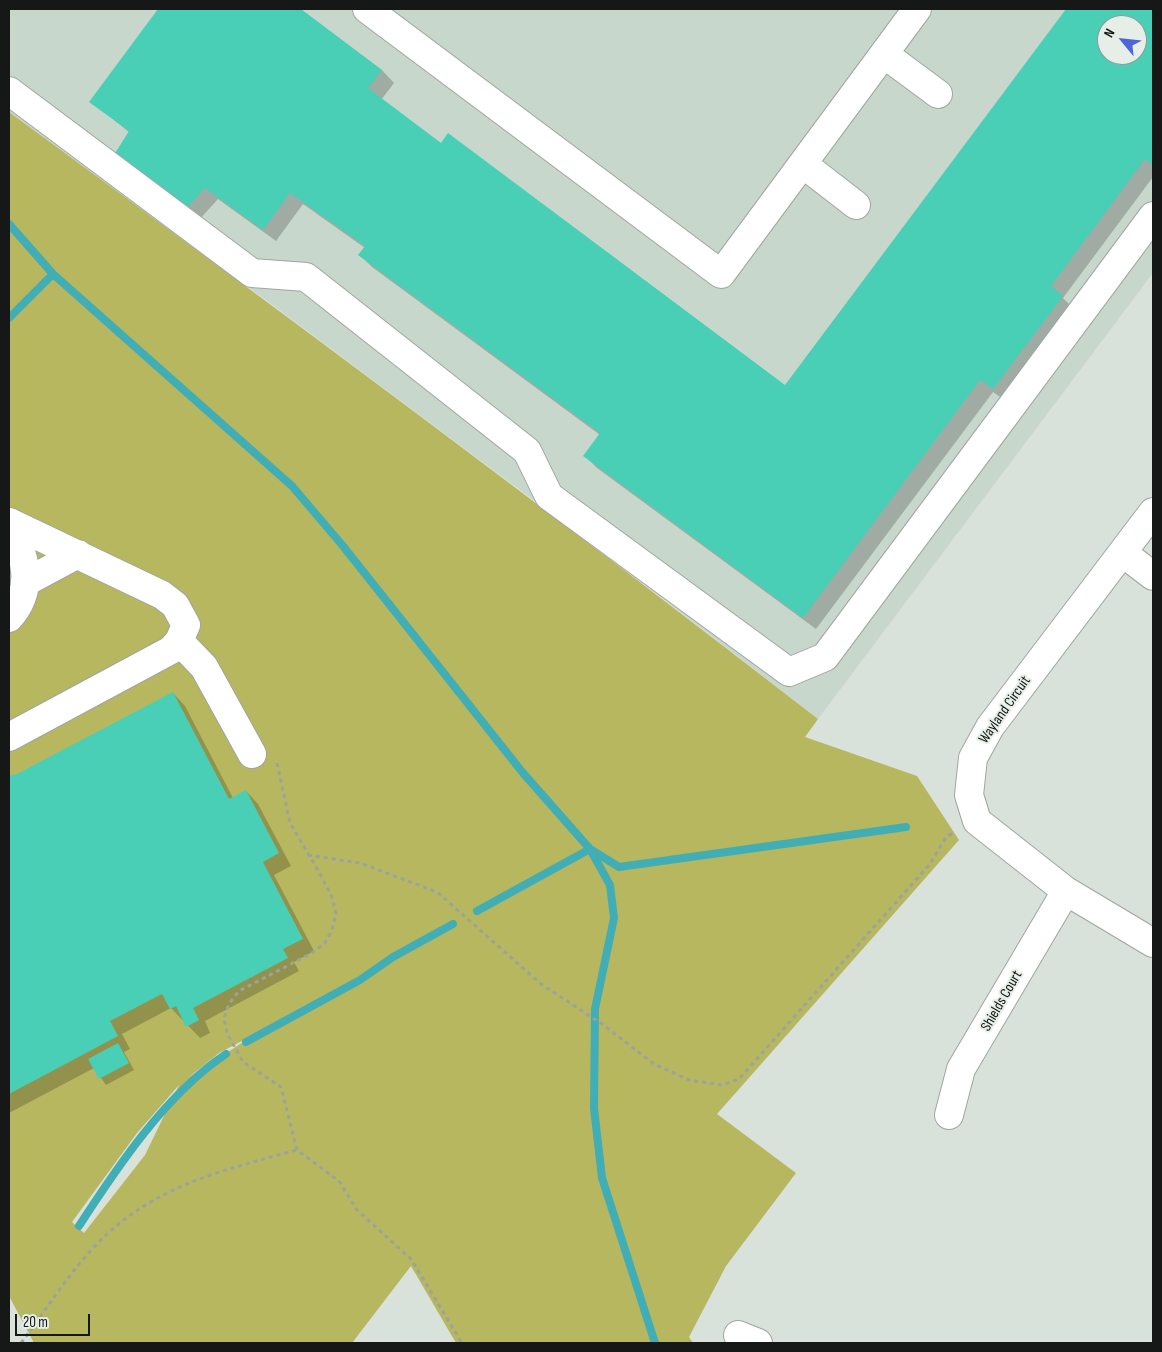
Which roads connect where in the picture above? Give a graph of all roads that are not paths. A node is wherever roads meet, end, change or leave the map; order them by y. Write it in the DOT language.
graph roads {
  1 [pos="367,9"];
  2 [pos="917,9"];
  3 [pos="884,54"];
  4 [pos="9,91"];
  5 [pos="938,94"];
  6 [pos="803,164"];
  7 [pos="856,205"];
  8 [pos="1153,216"];
  9 [pos="1153,512"];
  10 [pos="9,522"];
  11 [pos="1123,553"];
  12 [pos="78,554"];
  13 [pos="1153,576"];
  14 [pos="26,582"];
  15 [pos="9,618"];
  16 [pos="179,641"];
  17 [pos="9,738"];
  18 [pos="264,758"];
  19 [pos="1066,891"];
  20 [pos="1153,943"];
  21 [pos="949,1115"];
  1 -- 6 [label="street"];
  2 -- 3 [label="street"];
  3 -- 5 [label="street"];
  3 -- 6 [label="street"];
  4 -- 8 [label="street"];
  6 -- 7 [label="street"];
  9 -- 11 [label="street, Wayland Circuit"];
  10 -- 12 [label="street"];
  10 -- 14 [label="street"];
  11 -- 13 [label="street"];
  11 -- 19 [label="street, Wayland Circuit"];
  12 -- 14 [label="street"];
  12 -- 16 [label="street"];
  14 -- 15 [label="street"];
  16 -- 17 [label="street"];
  16 -- 18 [label="street"];
  19 -- 20 [label="street"];
  19 -- 21 [label="street, Shields Court"];
}
